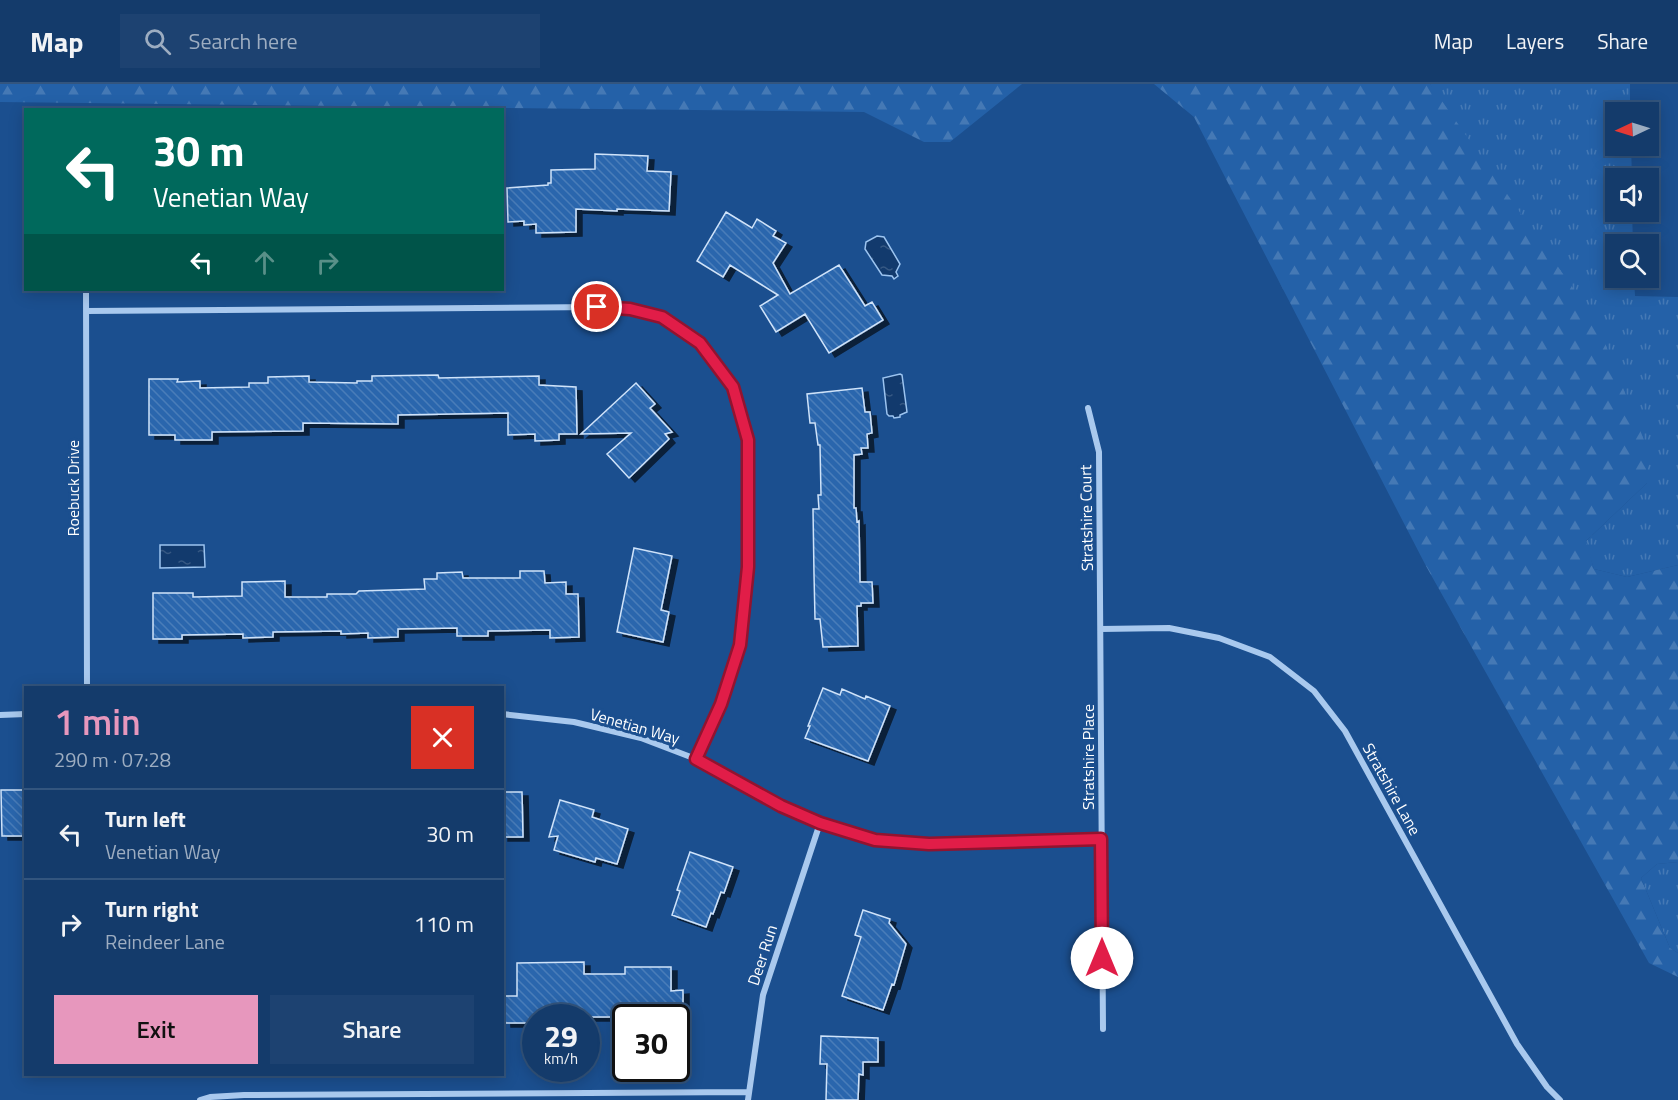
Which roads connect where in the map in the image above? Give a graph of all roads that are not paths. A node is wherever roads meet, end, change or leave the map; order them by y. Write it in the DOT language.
graph roads {
  1 [pos="86,291"];
  2 [pos="86,311"];
  3 [pos="1088,408"];
  4 [pos="1101,629"];
  5 [pos="87,686"];
  6 [pos="24,714"];
  7 [pos="504,714"];
  8 [pos="0,715"];
  9 [pos="696,759"];
  10 [pos="820,823"];
  11 [pos="1101,839"];
  12 [pos="1103,1029"];
  13 [pos="748,1092"];
  14 [pos="200,1100"];
  15 [pos="748,1100"];
  16 [pos="1560,1100"];
  1 -- 2 [label="street, Roebuck Drive"];
  2 -- 5 [label="street, Roebuck Drive"];
  2 -- 9 [label="street"];
  3 -- 4 [label="street, Stratshire Court"];
  4 -- 11 [label="street, Stratshire Place"];
  4 -- 16 [label="street, Stratshire Lane"];
  6 -- 8 [label="street"];
  7 -- 9 [label="street, Venetian Way"];
  9 -- 10 [label="street, Venetian Way"];
  10 -- 11 [label="street, Venetian Way"];
  10 -- 13 [label="street, Deer Run"];
  11 -- 12 [label="street, Stratshire Place"];
  13 -- 14 [label="street"];
  13 -- 15 [label="street, Deer Run"];
}
